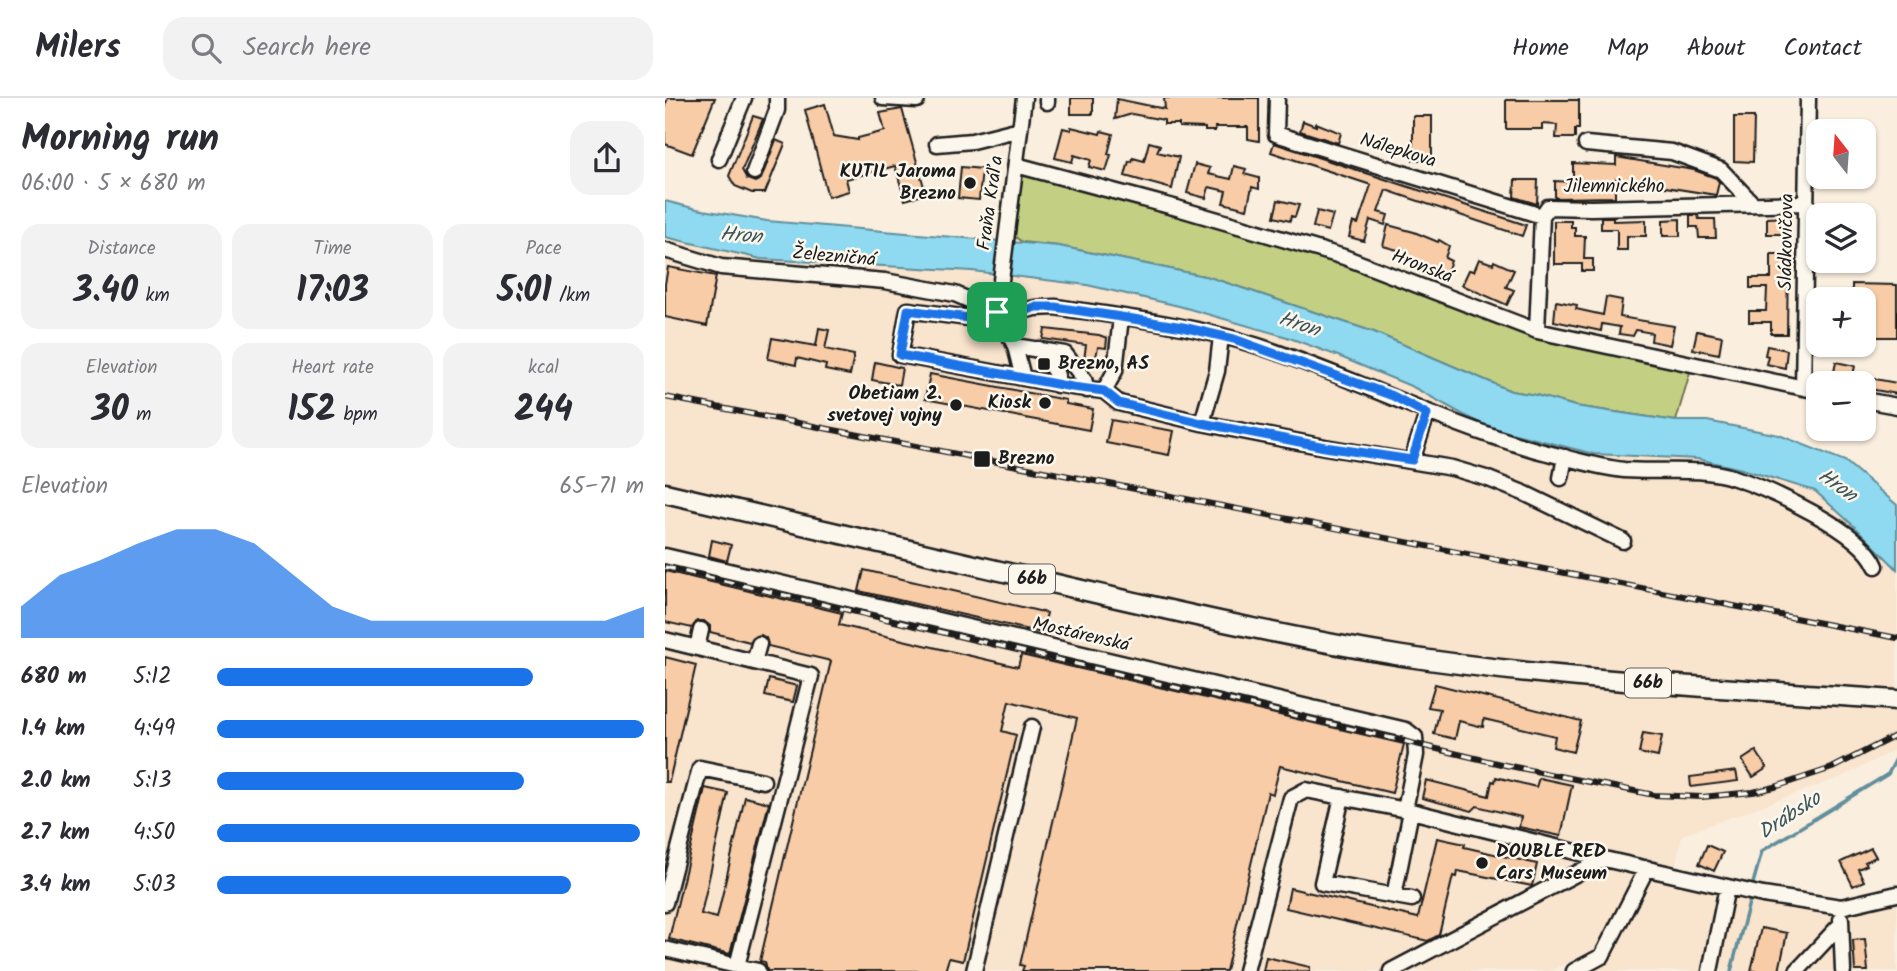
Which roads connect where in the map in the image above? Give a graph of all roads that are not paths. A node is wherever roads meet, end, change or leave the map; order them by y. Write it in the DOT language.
graph roads {
  1 [pos="744,98"];
  2 [pos="778,98"];
  3 [pos="883,98"];
  4 [pos="1024,98"];
  5 [pos="1277,98"];
  6 [pos="1808,98"];
  7 [pos="917,100"];
  8 [pos="1020,129"];
  9 [pos="937,144"];
  10 [pos="1585,144"];
  11 [pos="719,159"];
  12 [pos="1016,165"];
  13 [pos="754,172"];
  14 [pos="1806,203"];
  15 [pos="1807,203"];
  16 [pos="1753,204"];
  17 [pos="1542,216"];
  18 [pos="1806,249"];
  19 [pos="665,250"];
  20 [pos="997,312"];
  21 [pos="1121,317"];
  22 [pos="1537,331"];
  23 [pos="1221,335"];
  24 [pos="1033,349"];
  25 [pos="1023,378"];
  26 [pos="1058,385"];
  27 [pos="1803,388"];
  28 [pos="1806,389"];
  29 [pos="1087,390"];
  30 [pos="1104,391"];
  31 [pos="1876,402"];
  32 [pos="1897,406"];
  33 [pos="1427,414"];
  34 [pos="1202,423"];
  35 [pos="1565,457"];
  36 [pos="1412,460"];
  37 [pos="1561,478"];
  38 [pos="665,493"];
  39 [pos="1623,541"];
  40 [pos="665,556"];
  41 [pos="1876,566"];
  42 [pos="701,630"];
  43 [pos="665,640"];
  44 [pos="758,644"];
  45 [pos="697,648"];
  46 [pos="754,662"];
  47 [pos="1897,700"];
  48 [pos="1032,727"];
  49 [pos="763,781"];
  50 [pos="1342,797"];
  51 [pos="1408,810"];
  52 [pos="1604,859"];
  53 [pos="1647,868"];
  54 [pos="1727,887"];
  55 [pos="1897,894"];
  56 [pos="1394,896"];
  57 [pos="1412,899"];
  58 [pos="665,903"];
  59 [pos="1841,907"];
  60 [pos="1841,924"];
  61 [pos="676,948"];
  62 [pos="737,966"];
  63 [pos="758,971"];
  64 [pos="974,971"];
  65 [pos="1246,971"];
  66 [pos="1391,971"];
  67 [pos="1574,971"];
  68 [pos="1710,971"];
  69 [pos="1797,971"];
  70 [pos="1843,971"];
  1 -- 11 [label="street"];
  2 -- 13 [label="street"];
  3 -- 7 [label="street"];
  4 -- 8 [label="street, Fraňa Kráľa"];
  5 -- 17 [label="street, Nálepkova"];
  6 -- 15 [label="street, Sládkovičova"];
  8 -- 9 [label="street"];
  8 -- 12 [label="street, Fraňa Kráľa"];
  10 -- 16 [label="street"];
  12 -- 20 [label="street, Fraňa Kráľa"];
  12 -- 22 [label="street, Hronská"];
  14 -- 16 [label="street, Jilemnického"];
  16 -- 17 [label="street, Jilemnického"];
  17 -- 22 [label="street, Jilemnického"];
  18 -- 27 [label="street, Sládkovičova"];
  19 -- 20 [label="street, Železničná"];
  20 -- 21 [label="street"];
  20 -- 24 [label="street"];
  20 -- 25 [label="street"];
  21 -- 23 [label="street"];
  21 -- 30 [label="street"];
  22 -- 27 [label="street, Hronská"];
  23 -- 33 [label="street"];
  23 -- 34 [label="street"];
  24 -- 25 [label="street"];
  24 -- 26 [label="street"];
  24 -- 26 [label="street"];
  24 -- 29 [label="street"];
  25 -- 26 [label="street"];
  26 -- 29 [label="street"];
  27 -- 28 [label="street, Hronská"];
  29 -- 30 [label="street"];
  30 -- 34 [label="street"];
  31 -- 32 [label="street"];
  33 -- 35 [label="street"];
  33 -- 36 [label="street"];
  34 -- 36 [label="street"];
  35 -- 37 [label="street"];
  35 -- 41 [label="street"];
  36 -- 39 [label="street"];
  38 -- 47 [label="main road, 66b"];
  40 -- 51 [label="street, Mostárenská"];
  42 -- 45 [label="street"];
  43 -- 45 [label="street"];
  44 -- 46 [label="street"];
  45 -- 46 [label="street"];
  46 -- 62 [label="street"];
  48 -- 64 [label="street"];
  49 -- 58 [label="street"];
  50 -- 51 [label="street"];
  50 -- 56 [label="street"];
  50 -- 65 [label="street"];
  51 -- 52 [label="street"];
  51 -- 56 [label="street, Mostárenská"];
  52 -- 53 [label="street"];
  52 -- 66 [label="street"];
  53 -- 54 [label="street"];
  53 -- 67 [label="street"];
  54 -- 59 [label="street"];
  54 -- 68 [label="street"];
  55 -- 59 [label="street"];
  56 -- 57 [label="street"];
  59 -- 60 [label="street"];
  60 -- 69 [label="street"];
  60 -- 70 [label="street"];
  61 -- 62 [label="street"];
  62 -- 63 [label="street"];
}
